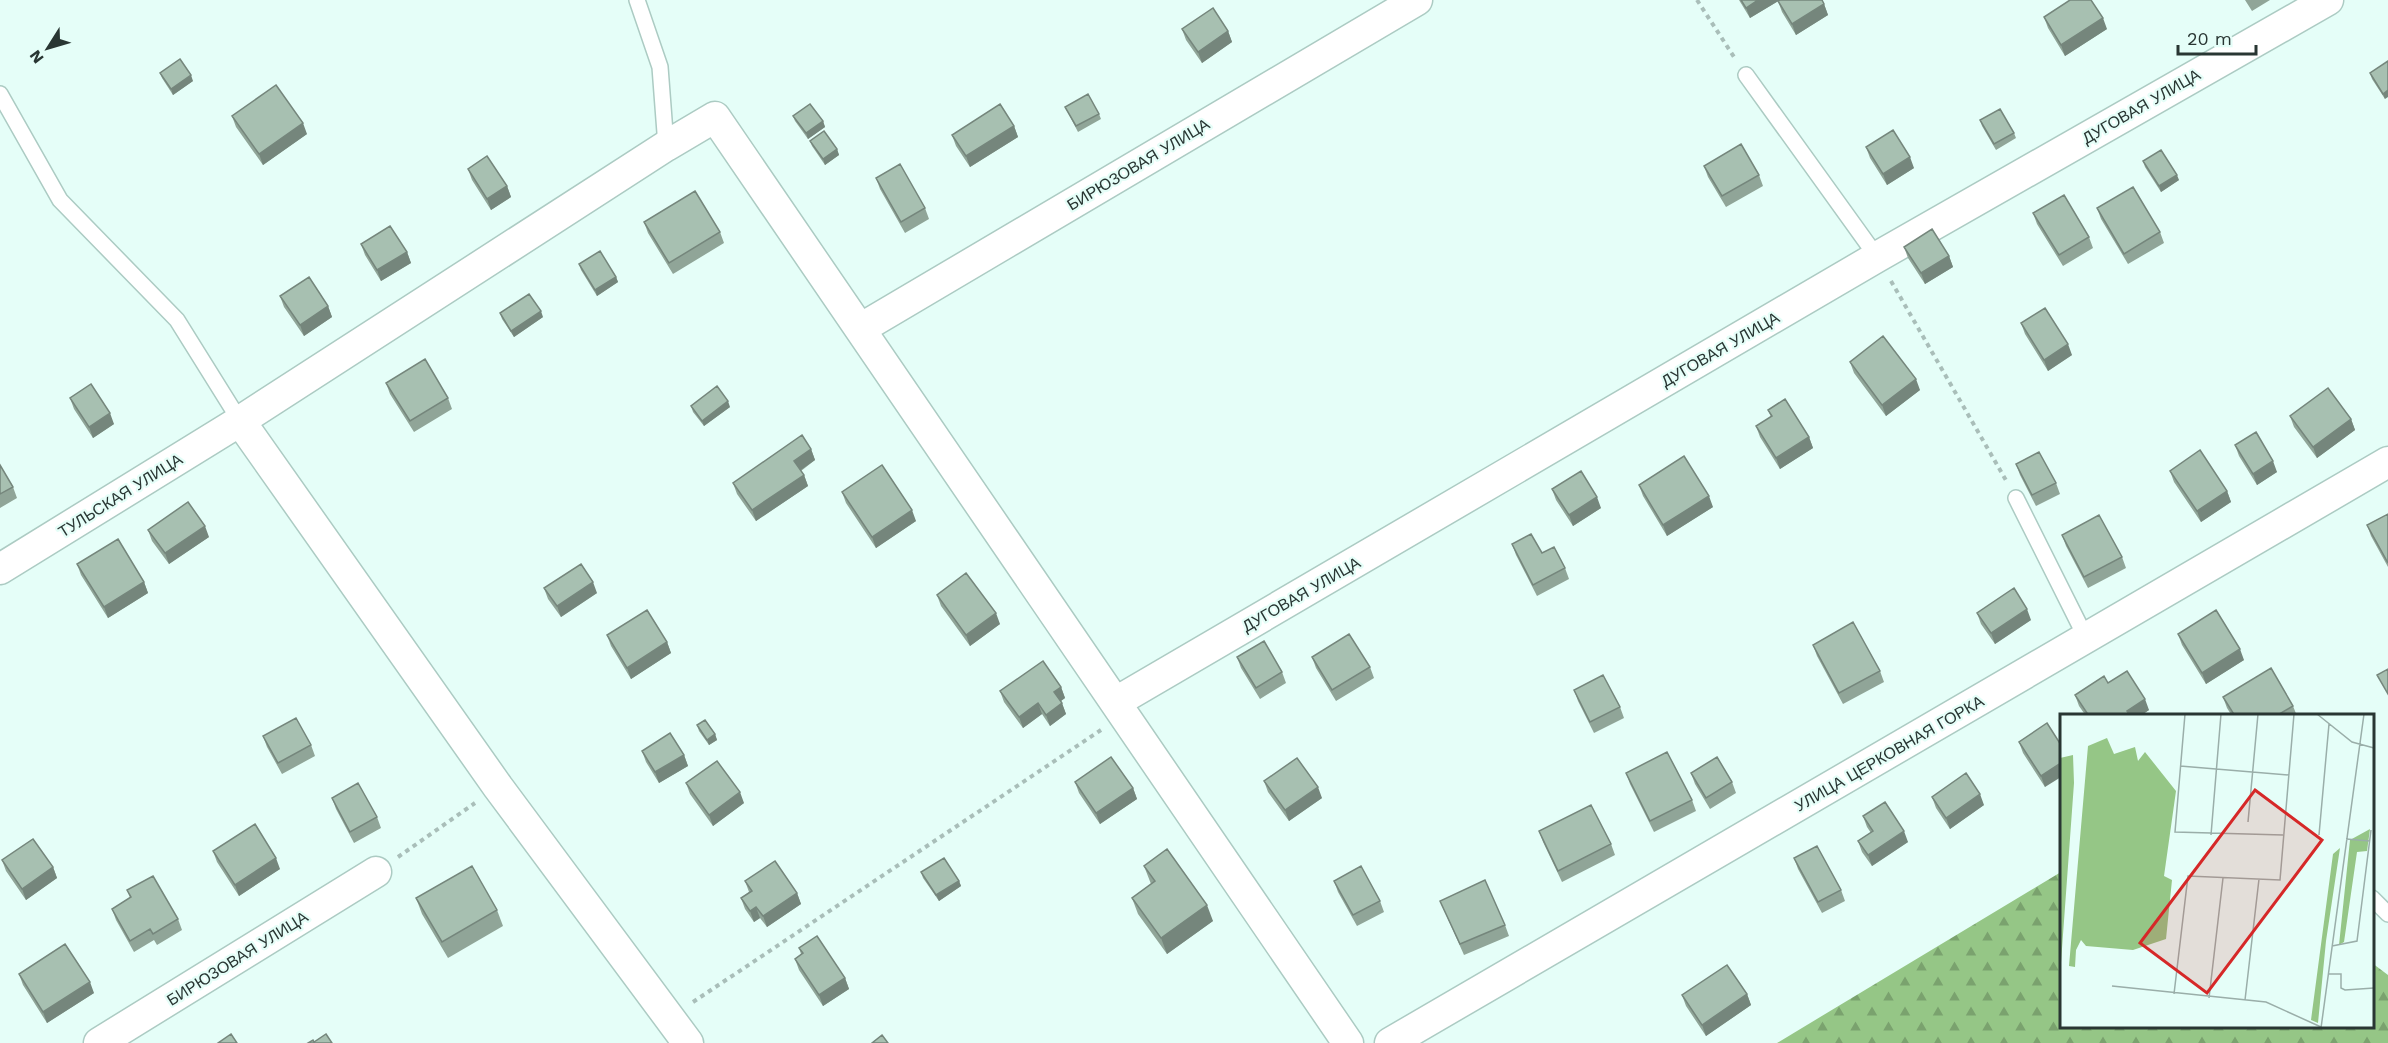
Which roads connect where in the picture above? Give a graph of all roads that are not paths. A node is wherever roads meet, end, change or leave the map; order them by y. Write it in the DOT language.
graph roads {
  1 [pos="637,0"];
  2 [pos="1417,0"];
  3 [pos="2328,0"];
  4 [pos="1746,75"];
  5 [pos="0,94"];
  6 [pos="666,146"];
  7 [pos="1877,257"];
  8 [pos="860,329"];
  9 [pos="240,421"];
  10 [pos="2388,462"];
  11 [pos="2016,498"];
  12 [pos="0,569"];
  13 [pos="2086,638"];
  14 [pos="1120,709"];
  15 [pos="376,872"];
  16 [pos="2373,899"];
  17 [pos="2388,914"];
  18 [pos="99,1043"];
  19 [pos="688,1043"];
  20 [pos="1348,1043"];
  21 [pos="1390,1043"];
  1 -- 6 [label="lane"];
  2 -- 8 [label="street, БИРЮЗОВАЯ УЛИЦА"];
  3 -- 7 [label="street, ДУГОВАЯ УЛИЦА"];
  4 -- 7 [label="lane"];
  5 -- 9 [label="lane"];
  6 -- 8 [label="street, ТУЛЬСКАЯ УЛИЦА"];
  6 -- 9 [label="street, ТУЛЬСКАЯ УЛИЦА"];
  7 -- 14 [label="street, ДУГОВАЯ УЛИЦА"];
  8 -- 14 [label="street"];
  9 -- 12 [label="street, ТУЛЬСКАЯ УЛИЦА"];
  9 -- 19 [label="street"];
  10 -- 13 [label="street, УЛИЦА ЦЕРКОВНАЯ ГОРКА"];
  11 -- 13 [label="lane"];
  13 -- 21 [label="street, УЛИЦА ЦЕРКОВНАЯ ГОРКА"];
  14 -- 20 [label="street"];
  15 -- 18 [label="street, БИРЮЗОВАЯ УЛИЦА"];
  16 -- 17 [label="lane"];
}
